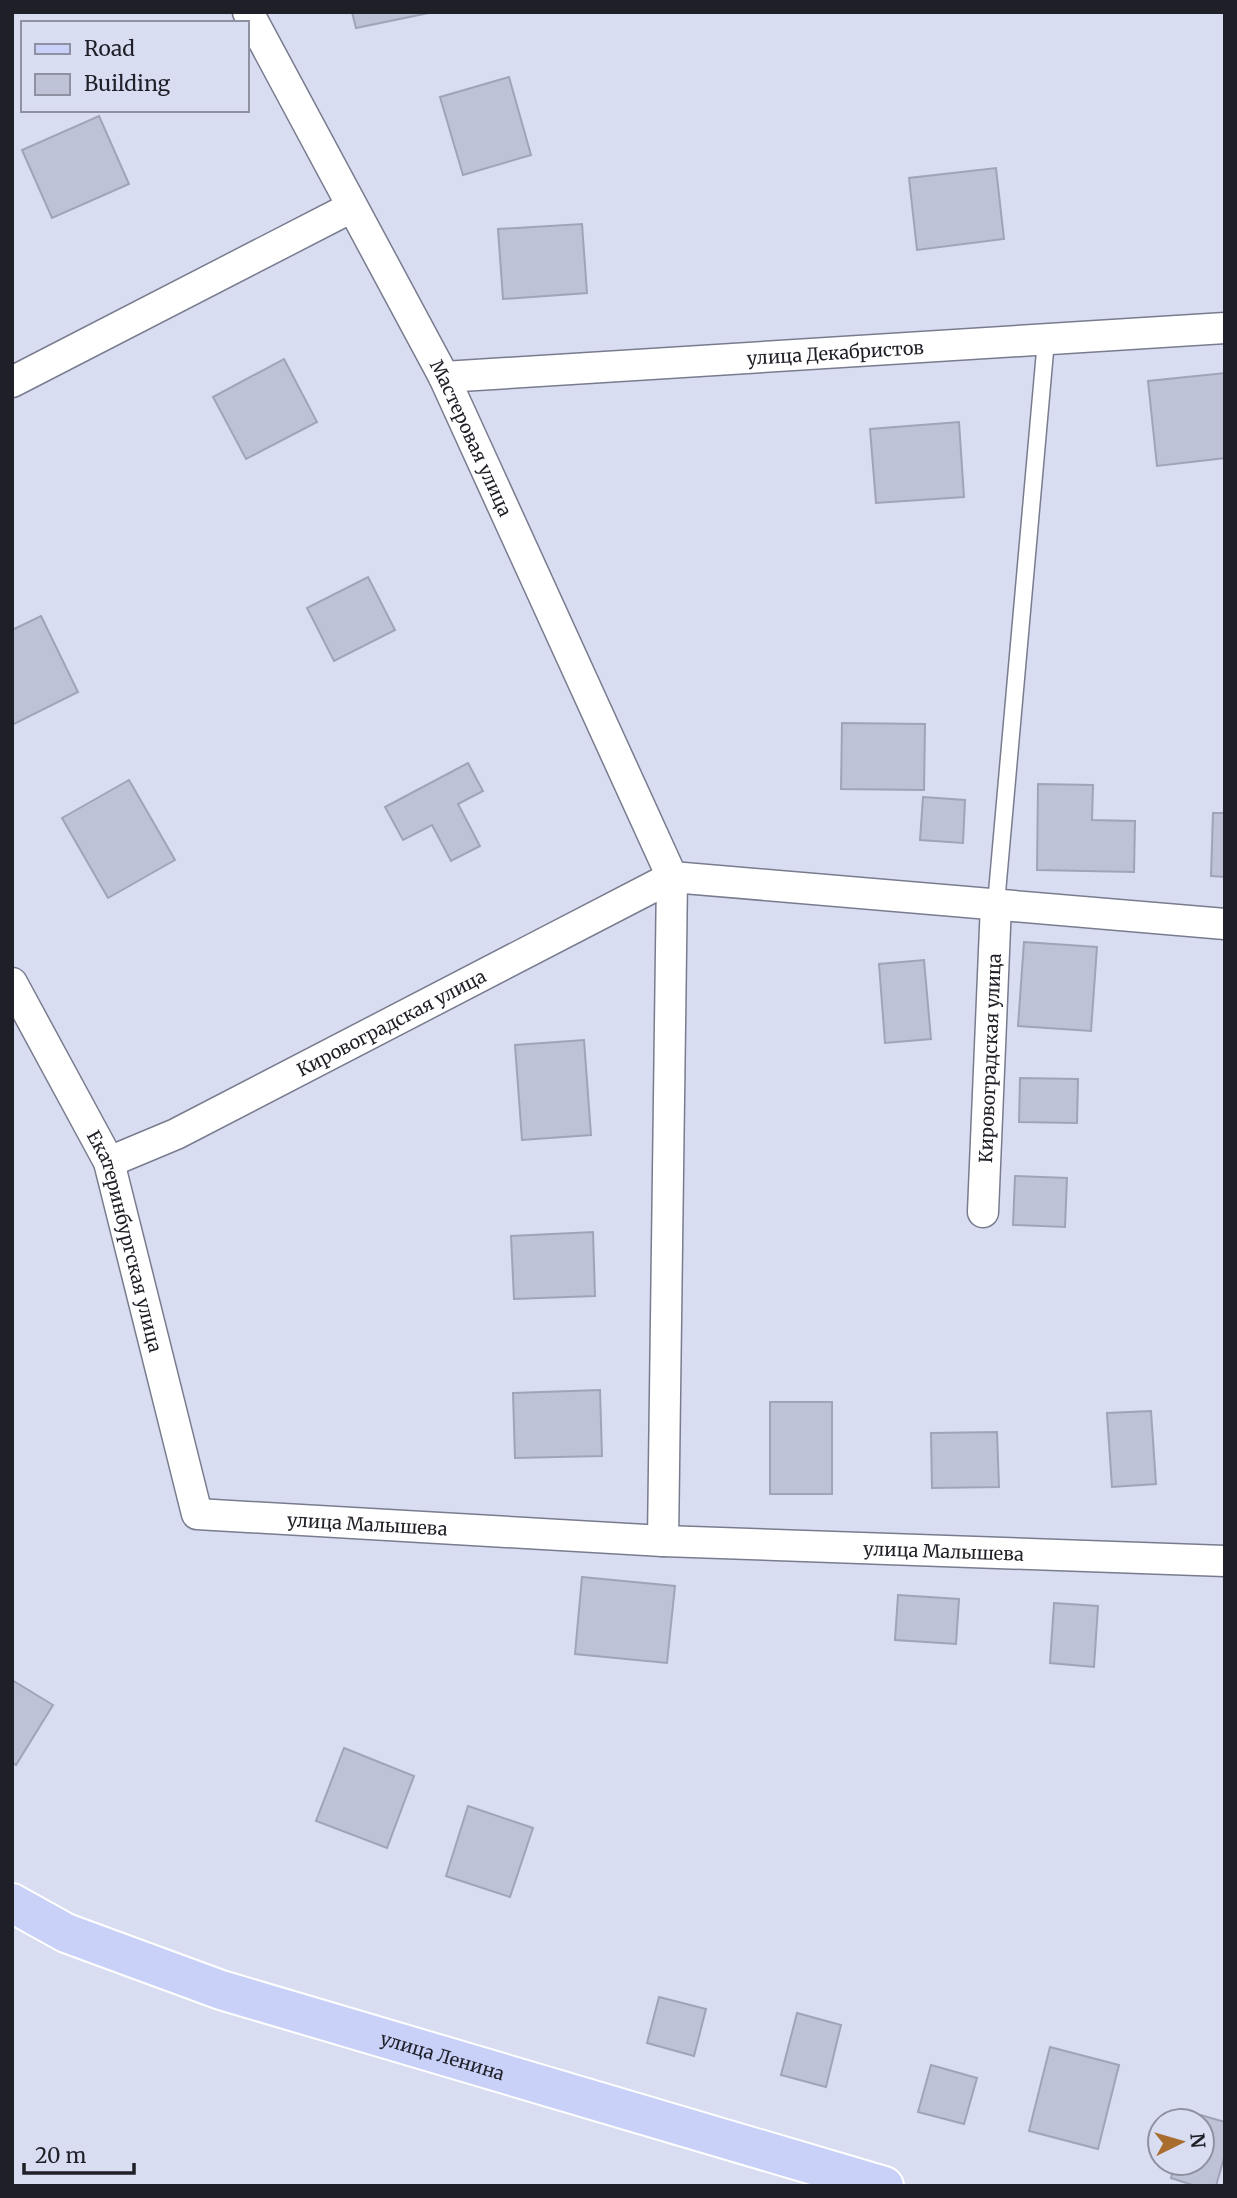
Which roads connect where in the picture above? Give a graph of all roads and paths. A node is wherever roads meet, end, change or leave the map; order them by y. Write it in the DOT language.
graph roads {
  1 [pos="248,12"];
  2 [pos="352,207"];
  3 [pos="1225,328"];
  4 [pos="1046,340"];
  5 [pos="444,377"];
  6 [pos="12,382"];
  7 [pos="672,877"];
  8 [pos="996,904"];
  9 [pos="1225,924"];
  10 [pos="12,984"];
  11 [pos="109,1162"];
  12 [pos="984,1212"];
  13 [pos="197,1514"];
  14 [pos="663,1541"];
  15 [pos="1225,1561"];
  16 [pos="12,1903"];
  17 [pos="884,2186"];
  1 -- 2 [label="street, Мастеровая улица"];
  2 -- 5 [label="street, Мастеровая улица"];
  2 -- 6 [label="street"];
  3 -- 4 [label="street, улица Декабристов"];
  4 -- 5 [label="street, улица Декабристов"];
  4 -- 8 [label="lane"];
  5 -- 7 [label="street, Мастеровая улица"];
  7 -- 8 [label="street"];
  7 -- 11 [label="street, Кировоградская улица"];
  7 -- 14 [label="street"];
  8 -- 9 [label="street"];
  8 -- 12 [label="street, Кировоградская улица"];
  10 -- 11 [label="street, Екатеринбургская улица"];
  11 -- 13 [label="street, Екатеринбургская улица"];
  13 -- 14 [label="street, улица Малышева"];
  14 -- 15 [label="street, улица Малышева"];
  16 -- 17 [label="main road, улица Ленина"];
}
